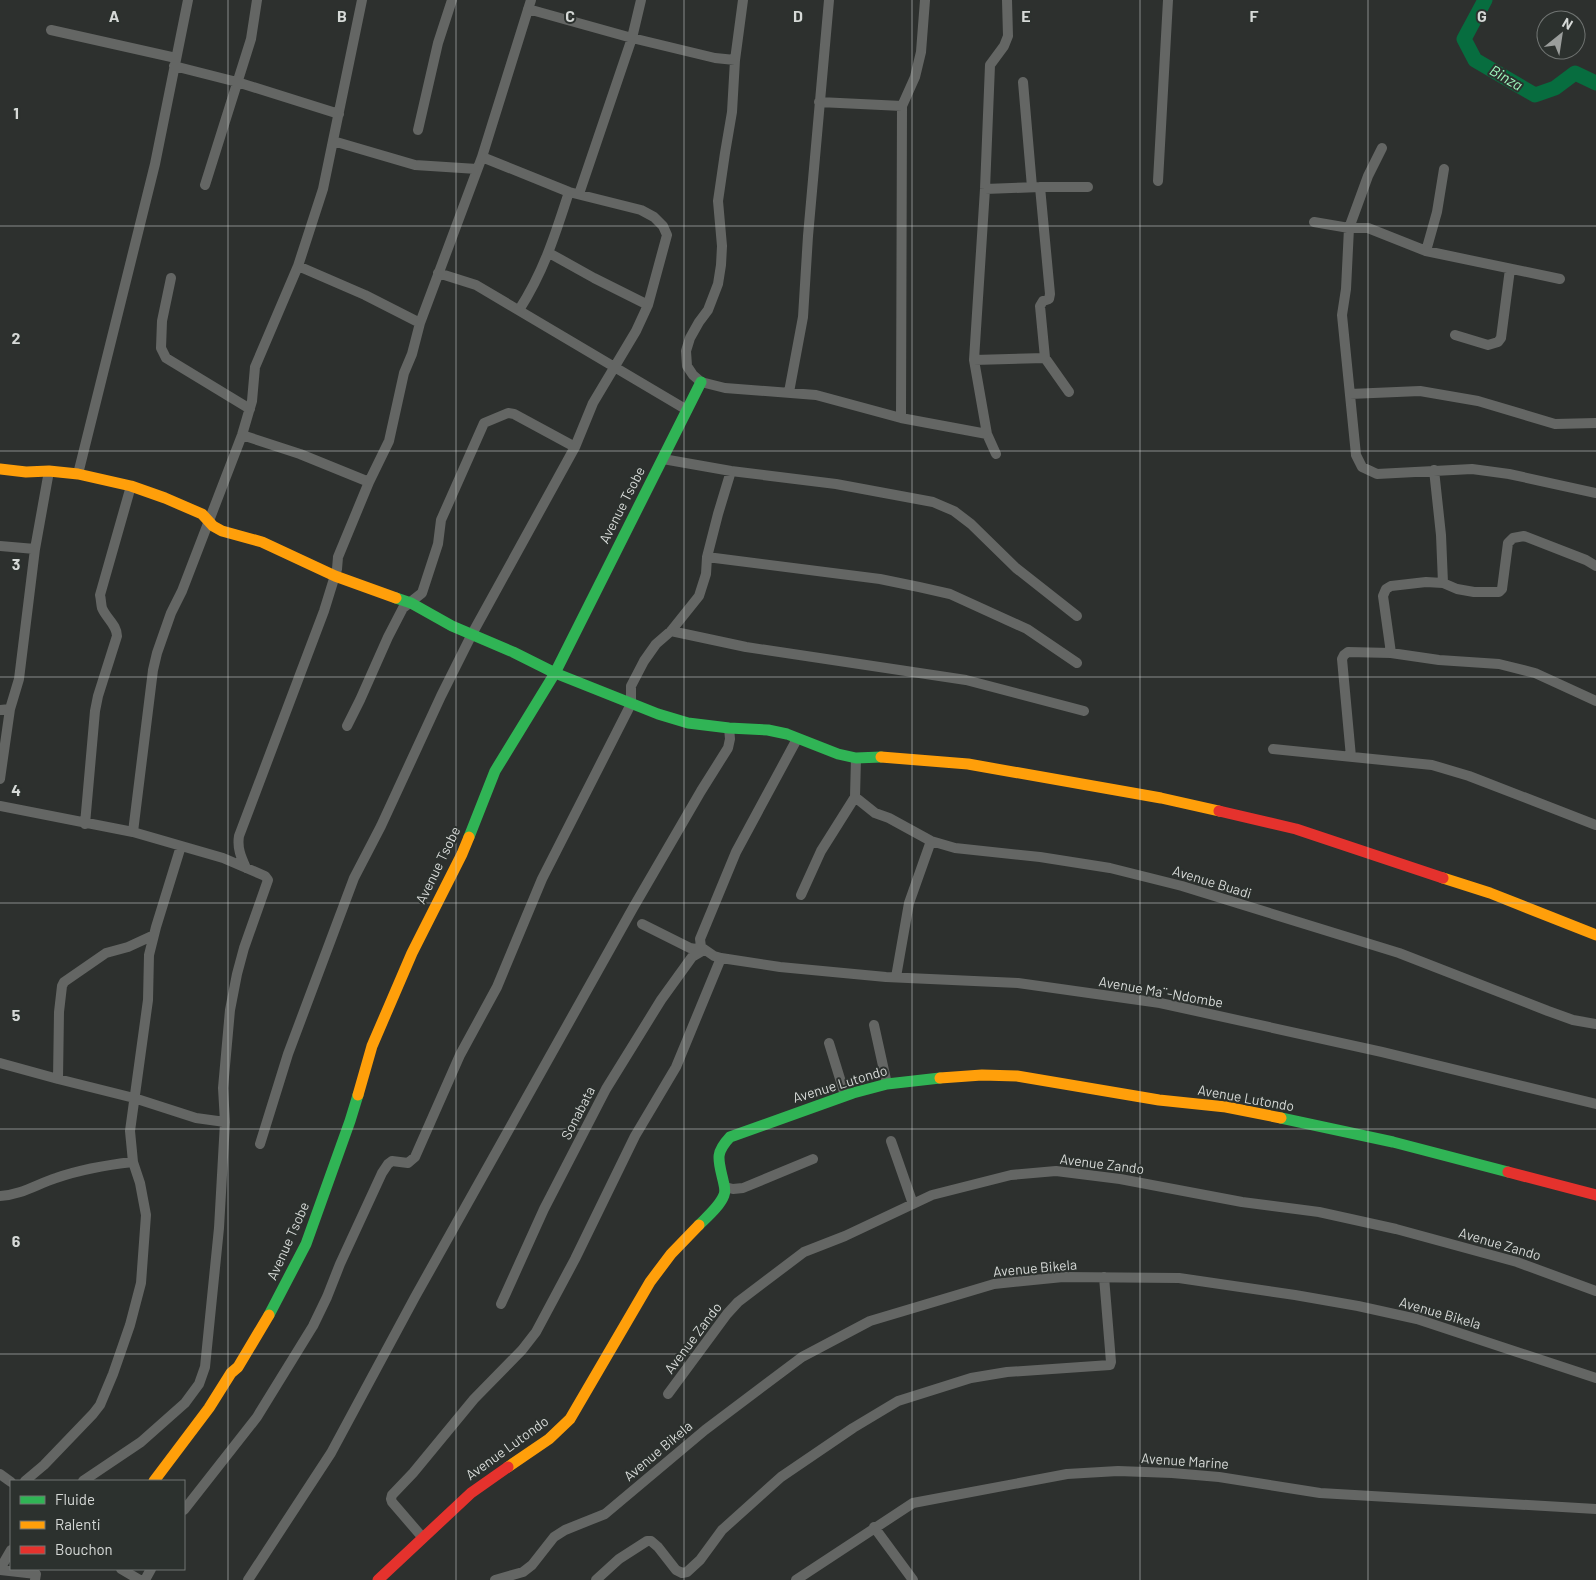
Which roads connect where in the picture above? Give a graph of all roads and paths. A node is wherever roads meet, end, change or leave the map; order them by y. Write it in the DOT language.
graph roads {
  1 [pos="188,0"];
  2 [pos="257,0"];
  3 [pos="362,0"];
  4 [pos="452,0"];
  5 [pos="641,0"];
  6 [pos="743,0"];
  7 [pos="829,0"];
  8 [pos="925,0"];
  9 [pos="1008,0"];
  10 [pos="1168,0"];
  11 [pos="529,5"];
  12 [pos="51,30"];
  13 [pos="632,38"];
  14 [pos="736,60"];
  15 [pos="175,62"];
  16 [pos="237,82"];
  17 [pos="1023,82"];
  18 [pos="820,102"];
  19 [pos="902,106"];
  20 [pos="339,114"];
  21 [pos="418,130"];
  22 [pos="333,141"];
  23 [pos="1382,148"];
  24 [pos="482,157"];
  25 [pos="1444,168"];
  26 [pos="477,169"];
  27 [pos="1158,182"];
  28 [pos="206,185"];
  29 [pos="1036,187"];
  30 [pos="1088,188"];
  31 [pos="985,189"];
  32 [pos="574,193"];
  33 [pos="1314,222"];
  34 [pos="1349,228"];
  35 [pos="1426,252"];
  36 [pos="549,254"];
  37 [pos="298,266"];
  38 [pos="1510,269"];
  39 [pos="438,272"];
  40 [pos="171,278"];
  41 [pos="1560,279"];
  42 [pos="648,305"];
  43 [pos="519,310"];
  44 [pos="420,323"];
  45 [pos="1455,336"];
  46 [pos="1045,358"];
  47 [pos="974,360"];
  48 [pos="614,366"];
  49 [pos="701,382"];
  50 [pos="789,392"];
  51 [pos="1069,392"];
  52 [pos="1350,394"];
  53 [pos="250,409"];
  54 [pos="687,410"];
  55 [pos="901,418"];
  56 [pos="1596,423"];
  57 [pos="987,434"];
  58 [pos="242,435"];
  59 [pos="574,447"];
  60 [pos="996,454"];
  61 [pos="662,459"];
  62 [pos="0,469"];
  63 [pos="1434,470"];
  64 [pos="50,471"];
  65 [pos="731,472"];
  66 [pos="78,474"];
  67 [pos="369,482"];
  68 [pos="131,486"];
  69 [pos="1596,493"];
  70 [pos="209,522"];
  71 [pos="0,546"];
  72 [pos="35,549"];
  73 [pos="707,557"];
  74 [pos="1596,566"];
  75 [pos="334,576"];
  76 [pos="1443,583"];
  77 [pos="412,602"];
  78 [pos="1077,616"];
  79 [pos="671,631"];
  80 [pos="472,634"];
  81 [pos="1391,653"];
  82 [pos="1077,663"];
  83 [pos="555,673"];
  84 [pos="1596,701"];
  85 [pos="631,704"];
  86 [pos="5,710"];
  87 [pos="1084,711"];
  88 [pos="347,726"];
  89 [pos="730,728"];
  90 [pos="797,739"];
  91 [pos="1273,749"];
  92 [pos="1351,757"];
  93 [pos="856,758"];
  94 [pos="0,780"];
  95 [pos="855,797"];
  96 [pos="0,806"];
  97 [pos="85,824"];
  98 [pos="1596,825"];
  99 [pos="133,832"];
  100 [pos="930,840"];
  101 [pos="238,842"];
  102 [pos="181,846"];
  103 [pos="223,858"];
  104 [pos="246,868"];
  105 [pos="802,895"];
  106 [pos="642,924"];
  107 [pos="154,935"];
  108 [pos="1596,935"];
  109 [pos="703,948"];
  110 [pos="718,957"];
  111 [pos="896,977"];
  112 [pos="1596,1024"];
  113 [pos="874,1025"];
  114 [pos="829,1043"];
  115 [pos="0,1063"];
  116 [pos="58,1080"];
  117 [pos="887,1084"];
  118 [pos="845,1095"];
  119 [pos="134,1098"];
  120 [pos="1596,1104"];
  121 [pos="225,1122"];
  122 [pos="891,1141"];
  123 [pos="260,1144"];
  124 [pos="813,1159"];
  125 [pos="133,1162"];
  126 [pos="725,1188"];
  127 [pos="0,1196"];
  128 [pos="1596,1196"];
  129 [pos="913,1204"];
  130 [pos="1104,1277"];
  131 [pos="1596,1291"];
  132 [pos="501,1304"];
  133 [pos="1596,1378"];
  134 [pos="668,1394"];
  135 [pos="27,1480"];
  136 [pos="85,1480"];
  137 [pos="155,1480"];
  138 [pos="185,1509"];
  139 [pos="1596,1509"];
  140 [pos="874,1528"];
  141 [pos="423,1538"];
  142 [pos="10,1552"];
  143 [pos="0,1570"];
  144 [pos="123,1570"];
  145 [pos="35,1580"];
  146 [pos="140,1580"];
  147 [pos="248,1580"];
  148 [pos="378,1580"];
  149 [pos="494,1580"];
  150 [pos="596,1580"];
  151 [pos="796,1580"];
  152 [pos="912,1580"];
  1 -- 15 [label="street"];
  2 -- 16 [label="street"];
  3 -- 20 [label="street"];
  4 -- 21 [label="street"];
  5 -- 13 [label="street"];
  6 -- 14 [label="street"];
  7 -- 18 [label="street"];
  8 -- 19 [label="street"];
  9 -- 31 [label="street"];
  10 -- 27 [label="street"];
  11 -- 13 [label="street"];
  11 -- 24 [label="street"];
  12 -- 15 [label="street"];
  13 -- 14 [label="street"];
  13 -- 32 [label="street"];
  14 -- 49 [label="street"];
  15 -- 16 [label="street"];
  15 -- 66 [label="street"];
  16 -- 20 [label="street"];
  16 -- 28 [label="street"];
  17 -- 29 [label="street"];
  18 -- 19 [label="street"];
  18 -- 50 [label="street"];
  19 -- 55 [label="street"];
  20 -- 22 [label="street"];
  22 -- 26 [label="street"];
  22 -- 37 [label="street"];
  23 -- 34 [label="street"];
  24 -- 26 [label="street"];
  24 -- 32 [label="street"];
  25 -- 35 [label="street"];
  26 -- 39 [label="street"];
  29 -- 30 [label="street"];
  29 -- 31 [label="street"];
  29 -- 46 [label="street"];
  31 -- 47 [label="street"];
  32 -- 36 [label="street"];
  32 -- 42 [label="street"];
  33 -- 34 [label="street"];
  34 -- 35 [label="street"];
  34 -- 52 [label="street"];
  35 -- 38 [label="street"];
  36 -- 42 [label="street"];
  36 -- 43 [label="street"];
  37 -- 44 [label="street"];
  37 -- 53 [label="street"];
  38 -- 41 [label="street"];
  38 -- 45 [label="street"];
  39 -- 43 [label="street"];
  39 -- 44 [label="street"];
  40 -- 53 [label="street"];
  42 -- 48 [label="street"];
  43 -- 48 [label="street"];
  44 -- 67 [label="street"];
  46 -- 47 [label="street"];
  46 -- 51 [label="street"];
  47 -- 57 [label="street"];
  48 -- 54 [label="street"];
  48 -- 59 [label="street"];
  49 -- 50 [label="street"];
  49 -- 54 [label="street, Avenue Tsobe"];
  50 -- 55 [label="street"];
  52 -- 56 [label="street"];
  52 -- 63 [label="street"];
  53 -- 58 [label="street"];
  54 -- 61 [label="street, Avenue Tsobe"];
  55 -- 57 [label="street"];
  57 -- 60 [label="street"];
  58 -- 67 [label="street"];
  58 -- 70 [label="street"];
  59 -- 77 [label="street"];
  59 -- 80 [label="street"];
  61 -- 65 [label="street"];
  61 -- 83 [label="street, Avenue Tsobe"];
  62 -- 64 [label="street"];
  63 -- 69 [label="street"];
  63 -- 76 [label="street"];
  64 -- 66 [label="street"];
  64 -- 72 [label="street"];
  65 -- 73 [label="street"];
  65 -- 78 [label="street"];
  66 -- 68 [label="street"];
  67 -- 75 [label="street"];
  68 -- 70 [label="street"];
  68 -- 97 [label="street"];
  70 -- 75 [label="street"];
  70 -- 99 [label="street"];
  71 -- 72 [label="street"];
  72 -- 86 [label="street"];
  73 -- 79 [label="street"];
  73 -- 82 [label="street"];
  74 -- 76 [label="street"];
  75 -- 77 [label="street"];
  75 -- 101 [label="street"];
  76 -- 81 [label="street"];
  77 -- 80 [label="street"];
  77 -- 88 [label="street"];
  79 -- 85 [label="street"];
  79 -- 87 [label="street"];
  80 -- 83 [label="street"];
  80 -- 123 [label="street"];
  81 -- 84 [label="street"];
  81 -- 92 [label="street"];
  83 -- 85 [label="street"];
  83 -- 137 [label="street, Avenue Tsobe"];
  85 -- 89 [label="street"];
  85 -- 138 [label="street"];
  86 -- 94 [label="street"];
  89 -- 90 [label="street"];
  89 -- 147 [label="street"];
  90 -- 93 [label="street"];
  90 -- 109 [label="street"];
  91 -- 92 [label="street"];
  92 -- 98 [label="street"];
  93 -- 95 [label="street"];
  93 -- 108 [label="street"];
  95 -- 100 [label="street, Avenue Buadi"];
  95 -- 105 [label="street"];
  96 -- 97 [label="street"];
  97 -- 99 [label="street"];
  99 -- 102 [label="street"];
  100 -- 111 [label="street"];
  100 -- 112 [label="street, Avenue Buadi"];
  101 -- 103 [label="street"];
  101 -- 104 [label="street"];
  102 -- 103 [label="street"];
  102 -- 107 [label="street"];
  103 -- 104 [label="street"];
  104 -- 121 [label="street"];
  106 -- 109 [label="street"];
  107 -- 116 [label="street"];
  107 -- 119 [label="street"];
  109 -- 110 [label="street"];
  109 -- 132 [label="street, Sonabata"];
  110 -- 111 [label="street, Avenue Ma¨-Ndombe"];
  110 -- 141 [label="street"];
  111 -- 120 [label="street, Avenue Ma¨-Ndombe"];
  113 -- 117 [label="street"];
  114 -- 118 [label="street"];
  115 -- 116 [label="street"];
  116 -- 119 [label="street"];
  117 -- 118 [label="street, Avenue Lutondo"];
  117 -- 128 [label="street, Avenue Lutondo"];
  118 -- 126 [label="street, Avenue Lutondo"];
  119 -- 121 [label="street"];
  119 -- 125 [label="street"];
  121 -- 136 [label="street"];
  122 -- 129 [label="street"];
  124 -- 126 [label="street"];
  125 -- 127 [label="street"];
  125 -- 135 [label="street"];
  126 -- 141 [label="street, Avenue Lutondo"];
  129 -- 131 [label="street, Avenue Zando"];
  129 -- 134 [label="street, Avenue Zando"];
  130 -- 133 [label="street, Avenue Bikela"];
  130 -- 149 [label="street, Avenue Bikela"];
  130 -- 150 [label="street"];
  139 -- 140 [label="street, Avenue Marine"];
  140 -- 151 [label="street, Avenue Marine"];
  140 -- 152 [label="street"];
  141 -- 148 [label="street, Avenue Lutondo"];
  142 -- 143 [label="street"];
  143 -- 145 [label="street"];
  144 -- 146 [label="street"];
}
